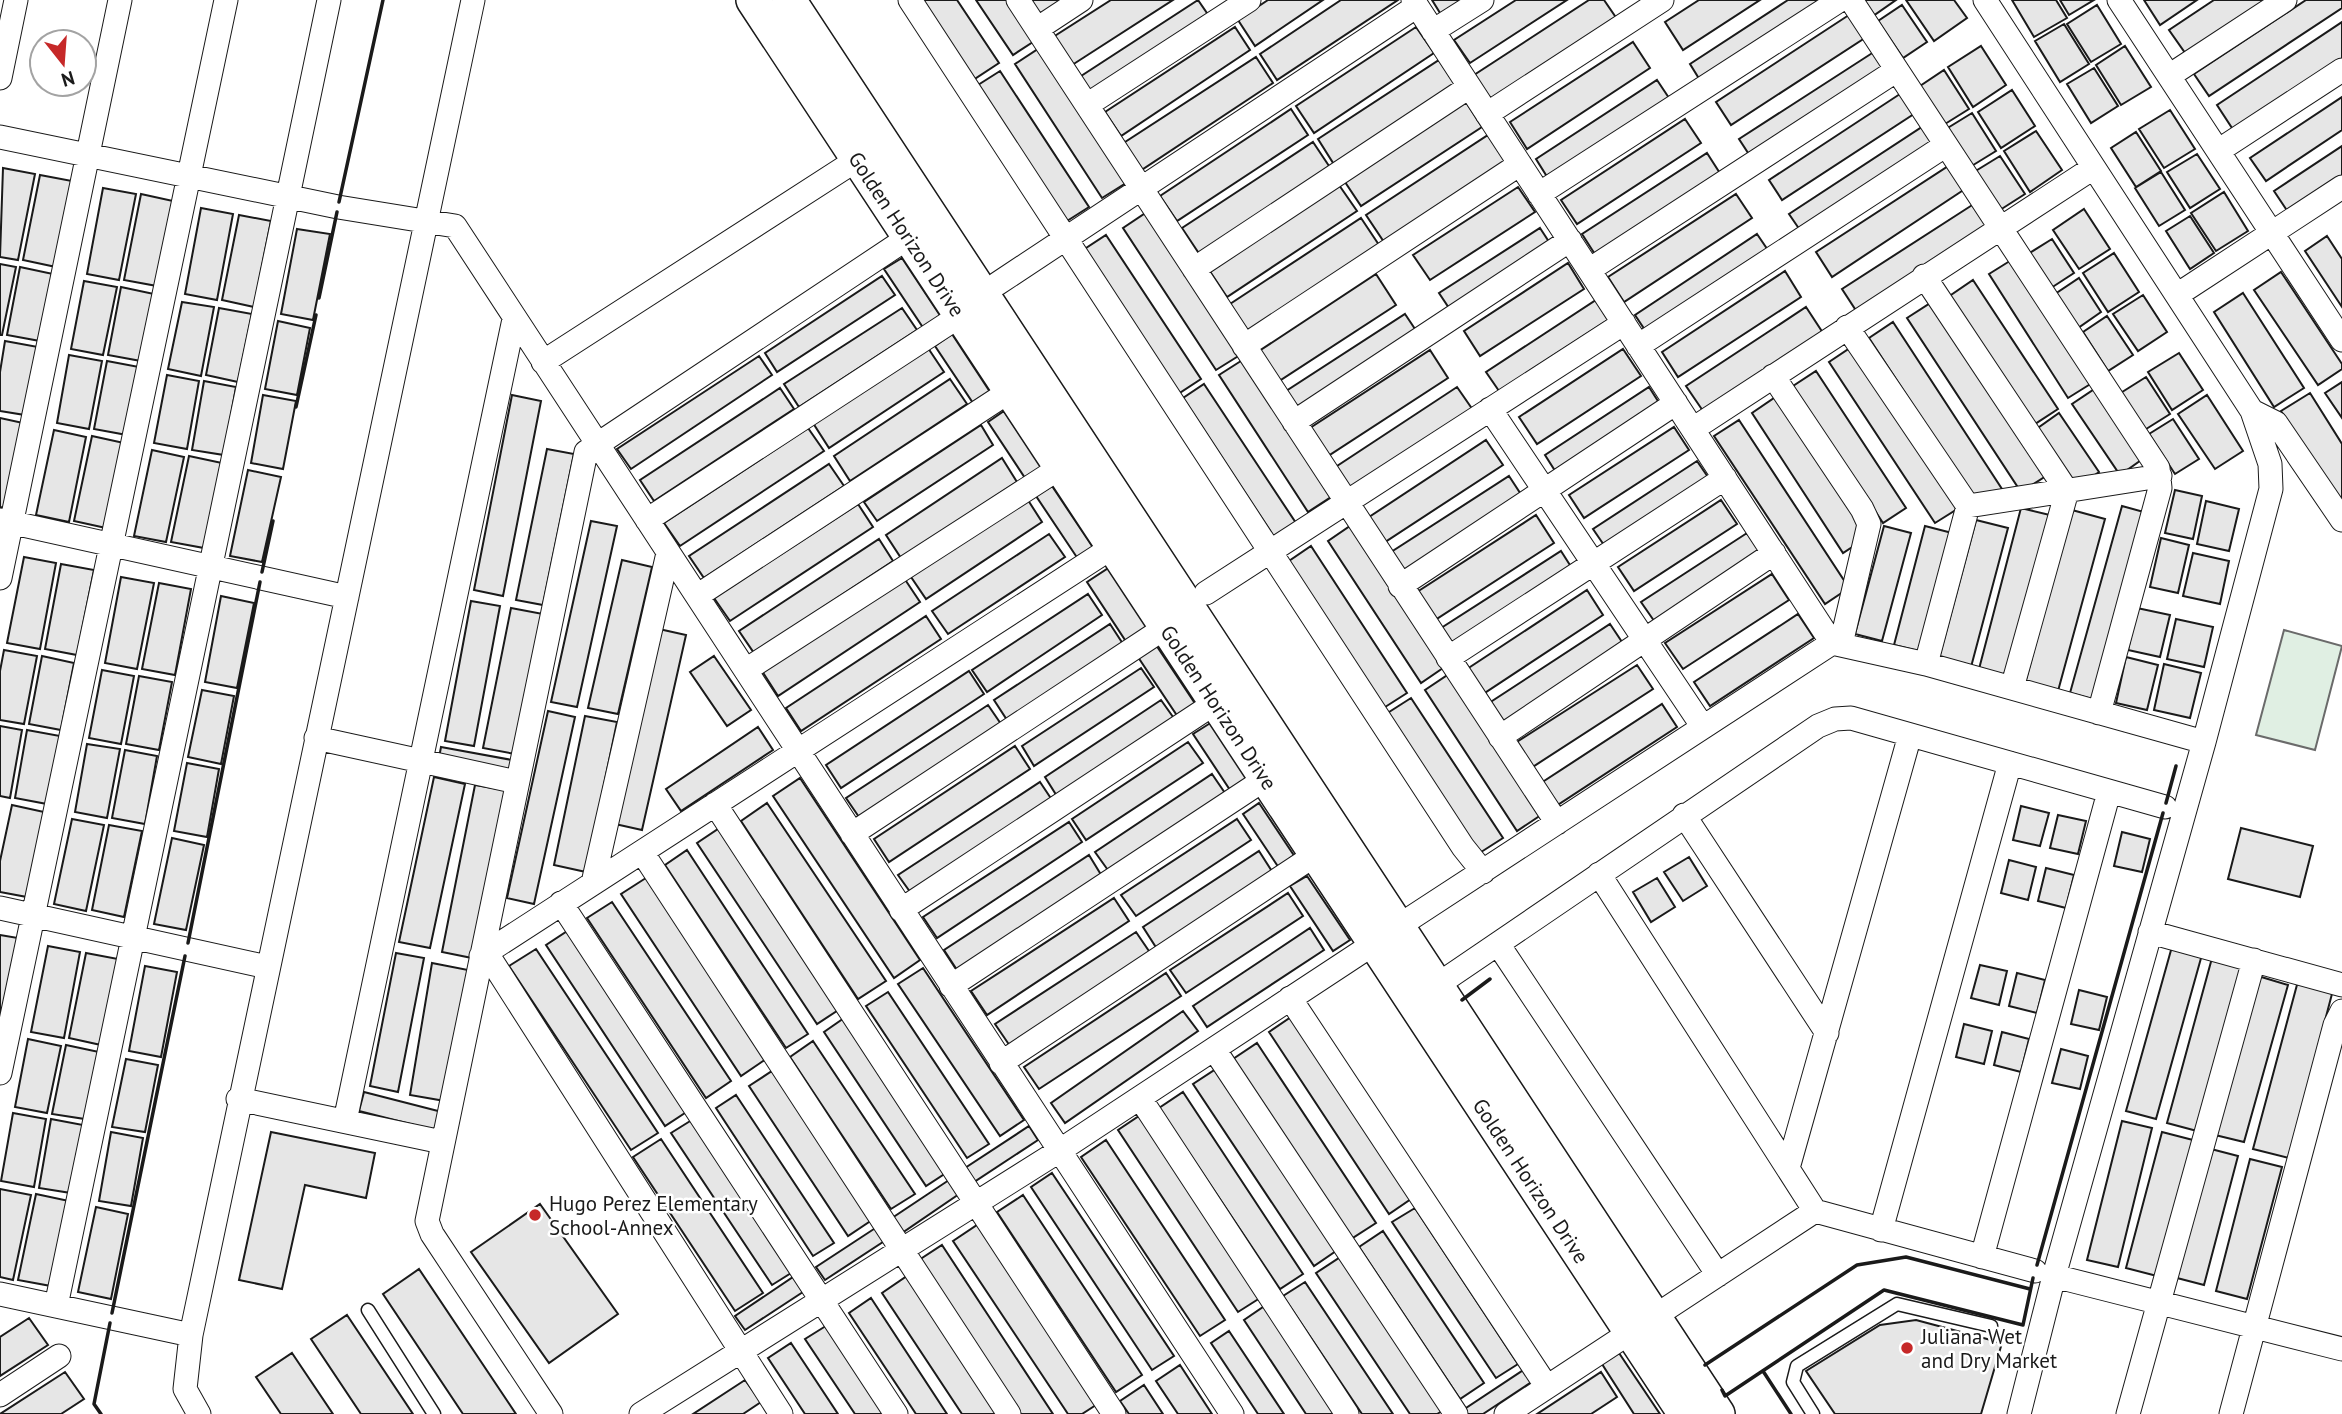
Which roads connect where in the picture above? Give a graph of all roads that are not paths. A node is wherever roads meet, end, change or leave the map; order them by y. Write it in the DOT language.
graph roads {
  1 [pos="16,0"];
  2 [pos="120,0"];
  3 [pos="226,0"];
  4 [pos="329,0"];
  5 [pos="473,0"];
  6 [pos="753,0"];
  7 [pos="789,0"];
  8 [pos="910,0"];
  9 [pos="1018,0"];
  10 [pos="1081,0"];
  11 [pos="1249,0"];
  12 [pos="1482,0"];
  13 [pos="1662,0"];
  14 [pos="1840,0"];
  15 [pos="1852,0"];
  16 [pos="1985,0"];
  17 [pos="2119,0"];
  18 [pos="2285,0"];
  19 [pos="1415,3"];
  20 [pos="1037,29"];
  21 [pos="1433,31"];
  22 [pos="1897,70"];
  23 [pos="2342,70"];
  24 [pos="2169,76"];
  25 [pos="0,78"];
  26 [pos="1469,87"];
  27 [pos="1087,105"];
  28 [pos="1487,114"];
  29 [pos="0,137"];
  30 [pos="1946,145"];
  31 [pos="2218,151"];
  32 [pos="88,155"];
  33 [pos="858,159"];
  34 [pos="1520,164"];
  35 [pos="2094,167"];
  36 [pos="189,175"];
  37 [pos="2342,187"];
  38 [pos="1142,188"];
  39 [pos="288,194"];
  40 [pos="1539,194"];
  41 [pos="425,222"];
  42 [pos="2000,227"];
  43 [pos="2273,235"];
  44 [pos="909,237"];
  45 [pos="1066,238"];
  46 [pos="1570,240"];
  47 [pos="1194,268"];
  48 [pos="1589,270"];
  49 [pos="1924,276"];
  50 [pos="997,284"];
  51 [pos="2177,295"];
  52 [pos="961,315"];
  53 [pos="514,319"];
  54 [pos="1624,323"];
  55 [pos="1847,327"];
  56 [pos="2342,340"];
  57 [pos="1244,346"];
  58 [pos="1638,346"];
  59 [pos="543,362"];
  60 [pos="1773,376"];
  61 [pos="1010,391"];
  62 [pos="1676,403"];
  63 [pos="1490,409"];
  64 [pos="2252,411"];
  65 [pos="1294,422"];
  66 [pos="1693,429"];
  67 [pos="598,444"];
  68 [pos="1061,467"];
  69 [pos="2160,476"];
  70 [pos="1725,478"];
  71 [pos="1545,491"];
  72 [pos="2067,491"];
  73 [pos="1345,503"];
  74 [pos="1968,506"];
  75 [pos="647,520"];
  76 [pos="2342,520"];
  77 [pos="6,522"];
  78 [pos="1125,539"];
  79 [pos="111,545"];
  80 [pos="668,553"];
  81 [pos="1269,553"];
  82 [pos="1774,553"];
  83 [pos="1593,564"];
  84 [pos="210,567"];
  85 [pos="0,578"];
  86 [pos="1400,586"];
  87 [pos="1206,593"];
  88 [pos="696,596"];
  89 [pos="347,597"];
  90 [pos="1166,627"];
  91 [pos="1644,640"];
  92 [pos="1837,643"];
  93 [pos="1448,658"];
  94 [pos="1926,664"];
  95 [pos="746,670"];
  96 [pos="2012,688"];
  97 [pos="1215,703"];
  98 [pos="2099,713"];
  99 [pos="1703,727"];
  100 [pos="1910,735"];
  101 [pos="1500,737"];
  102 [pos="316,738"];
  103 [pos="2204,742"];
  104 [pos="797,751"];
  105 [pos="421,761"];
  106 [pos="2010,764"];
  107 [pos="1265,779"];
  108 [pos="517,782"];
  109 [pos="2109,792"];
  110 [pos="715,804"];
  111 [pos="2165,807"];
  112 [pos="1684,815"];
  113 [pos="1557,823"];
  114 [pos="852,834"];
  115 [pos="642,852"];
  116 [pos="1315,855"];
  117 [pos="1483,872"];
  118 [pos="1599,874"];
  119 [pos="593,883"];
  120 [pos="561,904"];
  121 [pos="0,908"];
  122 [pos="901,909"];
  123 [pos="33,916"];
  124 [pos="1394,930"];
  125 [pos="2150,932"];
  126 [pos="133,937"];
  127 [pos="1498,944"];
  128 [pos="484,954"];
  129 [pos="2254,960"];
  130 [pos="267,967"];
  131 [pos="2342,985"];
  132 [pos="951,986"];
  133 [pos="1424,994"];
  134 [pos="1290,998"];
  135 [pos="2342,1011"];
  136 [pos="1827,1033"];
  137 [pos="1214,1049"];
  138 [pos="1001,1063"];
  139 [pos="0,1073"];
  140 [pos="1140,1098"];
  141 [pos="238,1099"];
  142 [pos="345,1121"];
  143 [pos="442,1142"];
  144 [pos="1059,1152"];
  145 [pos="1788,1168"];
  146 [pos="976,1203"];
  147 [pos="1815,1211"];
  148 [pos="1881,1230"];
  149 [pos="902,1250"];
  150 [pos="1982,1256"];
  151 [pos="2044,1273"];
  152 [pos="1718,1275"];
  153 [pos="0,1294"];
  154 [pos="822,1301"];
  155 [pos="2158,1303"];
  156 [pos="55,1306"];
  157 [pos="368,1310"];
  158 [pos="1643,1324"];
  159 [pos="1991,1326"];
  160 [pos="2254,1328"];
  161 [pos="191,1335"];
  162 [pos="2342,1349"];
  163 [pos="740,1352"];
  164 [pos="59,1356"];
  165 [pos="1546,1387"];
  166 [pos="0,1395"];
  167 [pos="1682,1413"];
  168 [pos="199,1414"];
  169 [pos="434,1414"];
  170 [pos="551,1414"];
  171 [pos="641,1414"];
  172 [pos="781,1414"];
  173 [pos="896,1414"];
  174 [pos="1009,1414"];
  175 [pos="1114,1414"];
  176 [pos="1233,1414"];
  177 [pos="1347,1414"];
  178 [pos="1456,1414"];
  179 [pos="1506,1414"];
  180 [pos="1718,1414"];
  181 [pos="1813,1414"];
  182 [pos="2019,1414"];
  183 [pos="2128,1414"];
  184 [pos="2231,1414"];
  1 -- 25 [label="street"];
  2 -- 32 [label="street"];
  3 -- 36 [label="street"];
  4 -- 39 [label="street"];
  5 -- 41 [label="street"];
  6 -- 33 [label="street, Golden Horizon Drive"];
  7 -- 78 [label="street, Golden Horizon Drive"];
  8 -- 45 [label="street"];
  9 -- 20 [label="street"];
  10 -- 20 [label="street"];
  11 -- 27 [label="street"];
  12 -- 21 [label="street"];
  13 -- 28 [label="street"];
  14 -- 40 [label="street"];
  15 -- 22 [label="street"];
  16 -- 35 [label="street"];
  17 -- 24 [label="street"];
  18 -- 24 [label="street"];
  19 -- 21 [label="street"];
  19 -- 38 [label="street"];
  20 -- 27 [label="street"];
  21 -- 26 [label="street"];
  22 -- 30 [label="street"];
  22 -- 48 [label="street"];
  23 -- 31 [label="street"];
  24 -- 31 [label="street"];
  26 -- 28 [label="street"];
  26 -- 47 [label="street"];
  27 -- 38 [label="street"];
  28 -- 34 [label="street"];
  29 -- 32 [label="street"];
  30 -- 42 [label="street"];
  30 -- 58 [label="street"];
  31 -- 43 [label="street"];
  32 -- 36 [label="street"];
  32 -- 77 [label="street"];
  33 -- 44 [label="street, Golden Horizon Drive"];
  33 -- 59 [label="street"];
  34 -- 40 [label="street"];
  34 -- 57 [label="street"];
  35 -- 42 [label="street"];
  35 -- 51 [label="street"];
  36 -- 39 [label="street"];
  36 -- 79 [label="street"];
  37 -- 43 [label="street"];
  38 -- 45 [label="street"];
  38 -- 47 [label="street"];
  39 -- 41 [label="street"];
  39 -- 84 [label="street"];
  40 -- 46 [label="street"];
  41 -- 53 [label="street"];
  41 -- 89 [label="street"];
  42 -- 49 [label="street"];
  42 -- 69 [label="street"];
  43 -- 51 [label="street"];
  43 -- 56 [label="street"];
  44 -- 52 [label="street, Golden Horizon Drive"];
  44 -- 67 [label="street"];
  45 -- 50 [label="street"];
  45 -- 81 [label="street"];
  46 -- 48 [label="street"];
  46 -- 65 [label="street"];
  47 -- 57 [label="street"];
  48 -- 54 [label="street"];
  49 -- 55 [label="street"];
  49 -- 72 [label="street"];
  51 -- 64 [label="street"];
  52 -- 61 [label="street, Golden Horizon Drive"];
  52 -- 75 [label="street"];
  53 -- 59 [label="street"];
  53 -- 105 [label="street"];
  54 -- 58 [label="street"];
  54 -- 63 [label="street"];
  55 -- 60 [label="street"];
  55 -- 74 [label="street"];
  57 -- 65 [label="street"];
  58 -- 62 [label="street"];
  59 -- 67 [label="street"];
  60 -- 66 [label="street"];
  60 -- 92 [label="street"];
  61 -- 68 [label="street, Golden Horizon Drive"];
  61 -- 88 [label="street"];
  62 -- 66 [label="street"];
  62 -- 71 [label="street"];
  63 -- 71 [label="street"];
  63 -- 73 [label="street"];
  64 -- 76 [label="street"];
  64 -- 103 [label="street"];
  65 -- 73 [label="street"];
  66 -- 70 [label="street"];
  67 -- 75 [label="street"];
  67 -- 108 [label="street"];
  68 -- 78 [label="street, Golden Horizon Drive"];
  68 -- 95 [label="street"];
  69 -- 72 [label="street"];
  69 -- 98 [label="street"];
  70 -- 82 [label="street"];
  70 -- 83 [label="street"];
  71 -- 83 [label="street"];
  71 -- 86 [label="street"];
  72 -- 74 [label="street"];
  72 -- 96 [label="street"];
  73 -- 81 [label="street"];
  73 -- 86 [label="street"];
  74 -- 94 [label="street"];
  75 -- 80 [label="street"];
  77 -- 79 [label="street"];
  77 -- 85 [label="street"];
  78 -- 90 [label="street, Golden Horizon Drive"];
  78 -- 104 [label="street"];
  78 -- 124 [label="street, Golden Horizon Drive"];
  79 -- 84 [label="street"];
  79 -- 123 [label="street"];
  80 -- 88 [label="street"];
  80 -- 119 [label="street"];
  81 -- 87 [label="street"];
  81 -- 117 [label="street"];
  82 -- 91 [label="street"];
  82 -- 92 [label="street"];
  83 -- 91 [label="street"];
  83 -- 93 [label="street"];
  84 -- 89 [label="street"];
  84 -- 126 [label="street"];
  86 -- 93 [label="street"];
  88 -- 95 [label="street"];
  89 -- 102 [label="street"];
  90 -- 97 [label="street, Golden Horizon Drive"];
  90 -- 114 [label="street"];
  91 -- 99 [label="street"];
  91 -- 101 [label="street"];
  92 -- 94 [label="street"];
  92 -- 99 [label="street"];
  93 -- 101 [label="street"];
  94 -- 96 [label="street"];
  95 -- 104 [label="street"];
  96 -- 98 [label="street"];
  97 -- 107 [label="street, Golden Horizon Drive"];
  97 -- 122 [label="street"];
  98 -- 103 [label="street"];
  99 -- 113 [label="street"];
  100 -- 106 [label="street"];
  100 -- 112 [label="street"];
  100 -- 136 [label="street"];
  101 -- 113 [label="street"];
  102 -- 105 [label="street"];
  102 -- 130 [label="street"];
  103 -- 125 [label="street"];
  104 -- 110 [label="street"];
  104 -- 114 [label="street"];
  105 -- 108 [label="street"];
  105 -- 142 [label="street"];
  106 -- 109 [label="street"];
  106 -- 148 [label="street"];
  107 -- 116 [label="street, Golden Horizon Drive"];
  107 -- 132 [label="street"];
  108 -- 128 [label="street"];
  109 -- 111 [label="street"];
  109 -- 150 [label="street"];
  110 -- 115 [label="street"];
  110 -- 146 [label="street"];
  112 -- 118 [label="street"];
  112 -- 136 [label="street"];
  113 -- 117 [label="street"];
  114 -- 122 [label="street"];
  115 -- 119 [label="street"];
  115 -- 149 [label="street"];
  116 -- 124 [label="street, Golden Horizon Drive"];
  116 -- 138 [label="street"];
  117 -- 124 [label="street"];
  118 -- 127 [label="street"];
  118 -- 145 [label="street"];
  119 -- 120 [label="street"];
  120 -- 128 [label="street"];
  120 -- 154 [label="street"];
  121 -- 123 [label="street"];
  122 -- 132 [label="street"];
  123 -- 126 [label="street"];
  123 -- 139 [label="street"];
  124 -- 133 [label="street, Golden Horizon Drive"];
  124 -- 134 [label="street"];
  125 -- 129 [label="street"];
  125 -- 151 [label="street"];
  126 -- 130 [label="street"];
  126 -- 156 [label="street"];
  127 -- 133 [label="street"];
  127 -- 152 [label="street"];
  128 -- 143 [label="street"];
  128 -- 163 [label="street"];
  129 -- 131 [label="street"];
  129 -- 155 [label="street"];
  130 -- 141 [label="street"];
  132 -- 138 [label="street"];
  133 -- 158 [label="street, Golden Horizon Drive"];
  134 -- 137 [label="street"];
  134 -- 165 [label="street"];
  135 -- 160 [label="street"];
  136 -- 145 [label="street"];
  137 -- 140 [label="street"];
  137 -- 178 [label="street"];
  138 -- 144 [label="street"];
  140 -- 144 [label="street"];
  140 -- 177 [label="street"];
  141 -- 142 [label="street"];
  141 -- 161 [label="street"];
  142 -- 143 [label="street"];
  143 -- 170 [label="street"];
  144 -- 146 [label="street"];
  144 -- 176 [label="street"];
  145 -- 147 [label="street"];
  146 -- 149 [label="street"];
  146 -- 175 [label="street"];
  147 -- 148 [label="street"];
  147 -- 152 [label="street"];
  148 -- 150 [label="street"];
  149 -- 154 [label="street"];
  149 -- 174 [label="street"];
  150 -- 151 [label="street"];
  151 -- 155 [label="street"];
  151 -- 182 [label="street"];
  152 -- 158 [label="street"];
  153 -- 156 [label="street"];
  154 -- 163 [label="street"];
  154 -- 173 [label="street"];
  155 -- 160 [label="street"];
  155 -- 183 [label="street"];
  156 -- 161 [label="street"];
  157 -- 169 [label="lane"];
  158 -- 165 [label="street"];
  158 -- 167 [label="street, Golden Horizon Drive"];
  158 -- 180 [label="street, Golden Horizon Drive"];
  159 -- 181 [label="lane"];
  160 -- 162 [label="street"];
  160 -- 184 [label="street"];
  161 -- 168 [label="street"];
  163 -- 171 [label="street"];
  163 -- 172 [label="street"];
  164 -- 166 [label="street"];
  165 -- 179 [label="street"];
}
